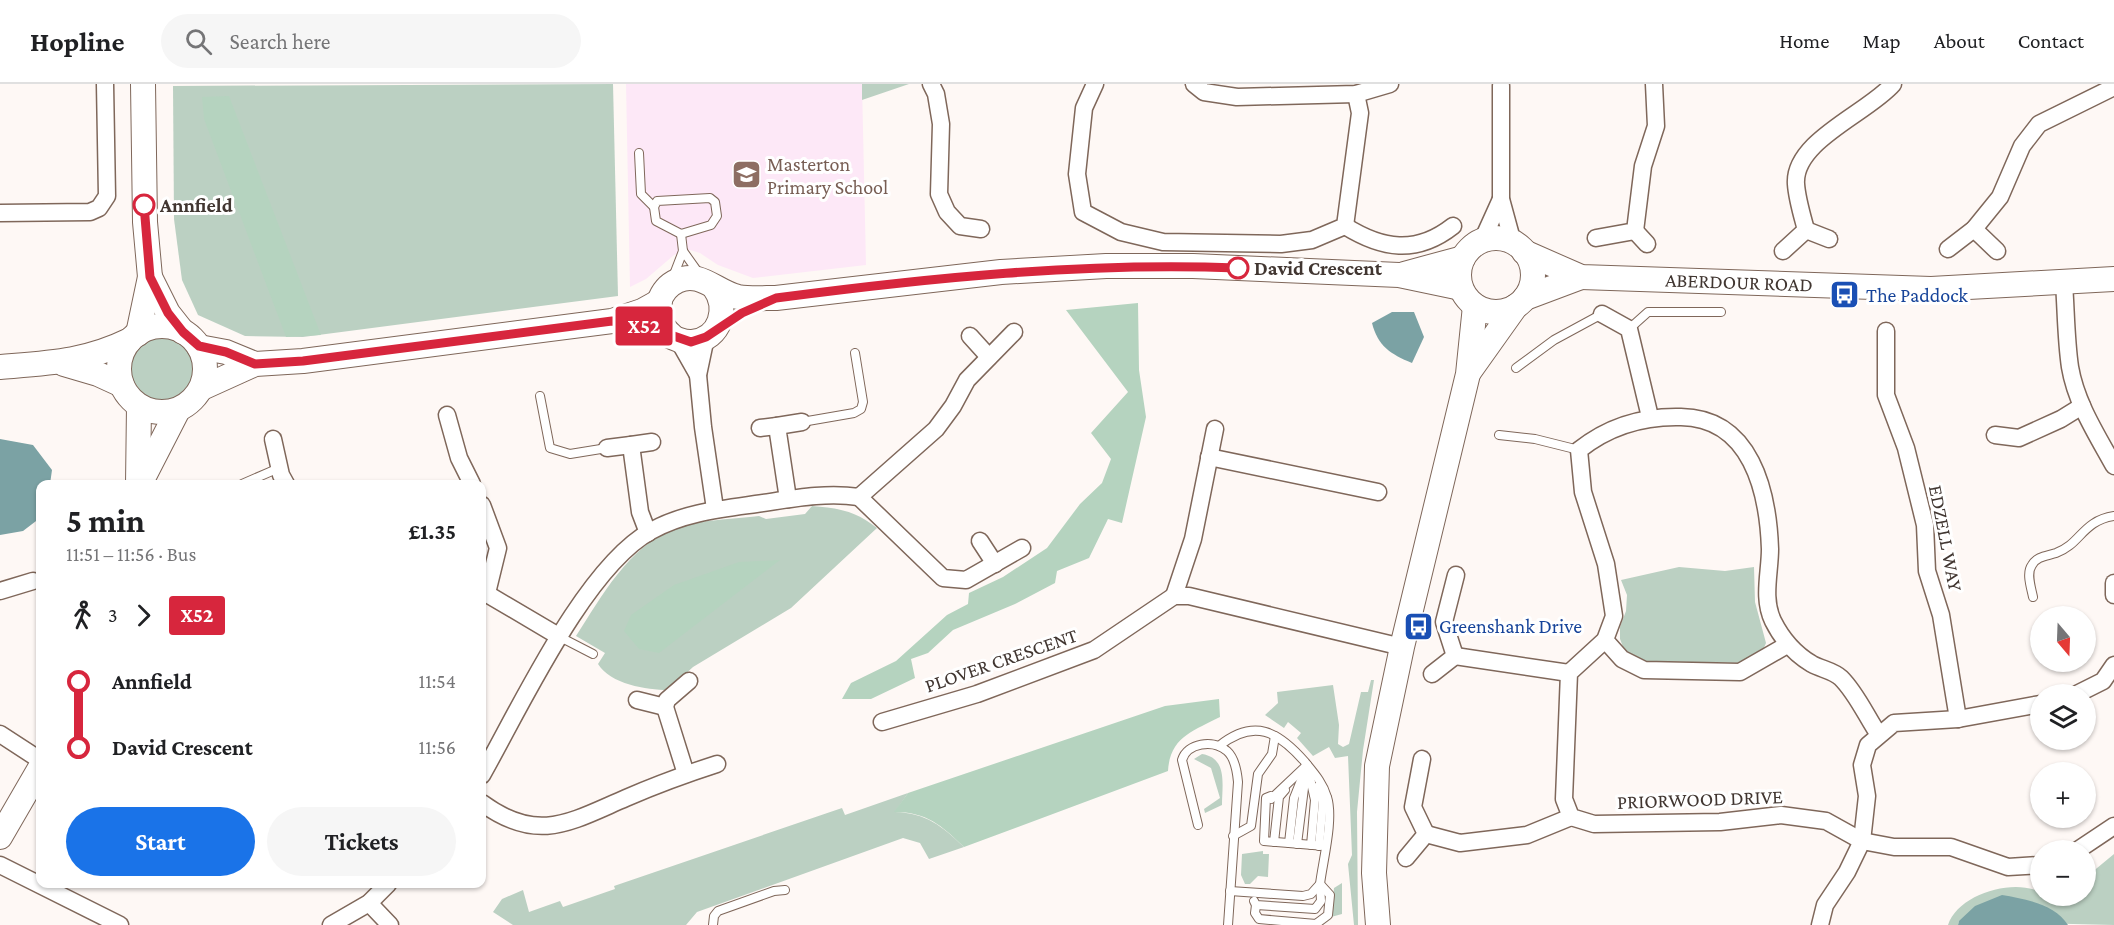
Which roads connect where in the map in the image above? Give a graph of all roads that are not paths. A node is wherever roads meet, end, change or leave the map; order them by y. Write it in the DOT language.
graph roads {
  1 [pos="105,84"];
  2 [pos="143,84"];
  3 [pos="932,84"];
  4 [pos="1095,84"];
  5 [pos="1194,84"];
  6 [pos="1390,84"];
  7 [pos="1654,84"];
  8 [pos="1893,84"];
  9 [pos="1500,85"];
  10 [pos="2114,87"];
  11 [pos="1237,91"];
  12 [pos="1356,94"];
  13 [pos="639,153"];
  14 [pos="1501,199"];
  15 [pos="654,207"];
  16 [pos="0,213"];
  17 [pos="1345,226"];
  18 [pos="1453,226"];
  19 [pos="981,229"];
  20 [pos="1806,230"];
  21 [pos="1974,230"];
  22 [pos="1635,231"];
  23 [pos="681,234"];
  24 [pos="1596,238"];
  25 [pos="1829,239"];
  26 [pos="1482,241"];
  27 [pos="1647,244"];
  28 [pos="1519,248"];
  29 [pos="1948,249"];
  30 [pos="683,251"];
  31 [pos="1783,251"];
  32 [pos="1997,251"];
  33 [pos="1463,258"];
  34 [pos="1399,275"];
  35 [pos="150,277"];
  36 [pos="1581,277"];
  37 [pos="2114,279"];
  38 [pos="2064,283"];
  39 [pos="709,284"];
  40 [pos="665,292"];
  41 [pos="1468,297"];
  42 [pos="776,298"];
  43 [pos="1520,302"];
  44 [pos="1721,312"];
  45 [pos="1602,314"];
  46 [pos="612,321"];
  47 [pos="1629,329"];
  48 [pos="1886,331"];
  49 [pos="1014,332"];
  50 [pos="710,333"];
  51 [pos="970,336"];
  52 [pos="134,337"];
  53 [pos="674,337"];
  54 [pos="191,339"];
  55 [pos="855,353"];
  56 [pos="989,357"];
  57 [pos="59,363"];
  58 [pos="255,364"];
  59 [pos="0,367"];
  60 [pos="1516,368"];
  61 [pos="1468,374"];
  62 [pos="698,375"];
  63 [pos="122,386"];
  64 [pos="202,388"];
  65 [pos="540,396"];
  66 [pos="139,406"];
  67 [pos="2082,406"];
  68 [pos="178,410"];
  69 [pos="447,415"];
  70 [pos="1650,417"];
  71 [pos="802,422"];
  72 [pos="777,426"];
  73 [pos="760,428"];
  74 [pos="1215,429"];
  75 [pos="1499,435"];
  76 [pos="1995,435"];
  77 [pos="273,439"];
  78 [pos="652,442"];
  79 [pos="631,445"];
  80 [pos="607,448"];
  81 [pos="1580,450"];
  82 [pos="1209,457"];
  83 [pos="2112,457"];
  84 [pos="279,468"];
  85 [pos="139,480"];
  86 [pos="141,480"];
  87 [pos="247,480"];
  88 [pos="284,480"];
  89 [pos="470,480"];
  90 [pos="1378,492"];
  91 [pos="860,497"];
  92 [pos="788,499"];
  93 [pos="715,509"];
  94 [pos="486,516"];
  95 [pos="2114,516"];
  96 [pos="648,532"];
  97 [pos="980,541"];
  98 [pos="1022,548"];
  99 [pos="994,564"];
  100 [pos="1456,576"];
  101 [pos="33,581"];
  102 [pos="2114,583"];
  103 [pos="486,586"];
  104 [pos="0,591"];
  105 [pos="486,593"];
  106 [pos="2114,594"];
  107 [pos="1174,596"];
  108 [pos="2033,597"];
  109 [pos="560,637"];
  110 [pos="1605,640"];
  111 [pos="1787,645"];
  112 [pos="1401,647"];
  113 [pos="593,654"];
  114 [pos="1455,656"];
  115 [pos="2114,665"];
  116 [pos="1569,673"];
  117 [pos="1432,674"];
  118 [pos="689,681"];
  119 [pos="2096,684"];
  120 [pos="637,700"];
  121 [pos="2030,706"];
  122 [pos="664,707"];
  123 [pos="1958,719"];
  124 [pos="882,722"];
  125 [pos="0,734"];
  126 [pos="1879,735"];
  127 [pos="1275,736"];
  128 [pos="1219,746"];
  129 [pos="36,757"];
  130 [pos="1422,759"];
  131 [pos="717,764"];
  132 [pos="1307,765"];
  133 [pos="486,768"];
  134 [pos="686,774"];
  135 [pos="36,775"];
  136 [pos="486,806"];
  137 [pos="1571,817"];
  138 [pos="1198,825"];
  139 [pos="2114,826"];
  140 [pos="1426,834"];
  141 [pos="1233,836"];
  142 [pos="0,837"];
  143 [pos="2093,840"];
  144 [pos="1862,841"];
  145 [pos="1271,842"];
  146 [pos="1293,843"];
  147 [pos="1318,845"];
  148 [pos="1406,858"];
  149 [pos="0,866"];
  150 [pos="2030,866"];
  151 [pos="36,884"];
  152 [pos="1320,884"];
  153 [pos="45,888"];
  154 [pos="384,888"];
  155 [pos="784,890"];
  156 [pos="1230,891"];
  157 [pos="1250,892"];
  158 [pos="369,903"];
  159 [pos="1256,905"];
  160 [pos="120,925"];
  161 [pos="331,925"];
  162 [pos="390,925"];
  163 [pos="713,925"];
  164 [pos="1228,925"];
  165 [pos="1378,925"];
  166 [pos="1820,925"];
  1 -- 16 [label="street"];
  2 -- 35 [label="main road"];
  3 -- 19 [label="street"];
  4 -- 17 [label="street"];
  5 -- 11 [label="street"];
  6 -- 12 [label="street"];
  7 -- 22 [label="street"];
  8 -- 20 [label="street"];
  9 -- 14 [label="street"];
  10 -- 21 [label="street"];
  11 -- 12 [label="street"];
  12 -- 17 [label="street"];
  13 -- 15 [label="lane"];
  14 -- 26 [label="street"];
  14 -- 28 [label="street"];
  15 -- 23 [label="lane"];
  15 -- 23 [label="lane"];
  17 -- 18 [label="street"];
  20 -- 25 [label="street"];
  20 -- 31 [label="street"];
  21 -- 29 [label="street"];
  21 -- 32 [label="street"];
  22 -- 24 [label="street"];
  22 -- 27 [label="street"];
  23 -- 30 [label="lane"];
  26 -- 28 [label="main road, ABERDOUR ROAD"];
  26 -- 33 [label="main road"];
  28 -- 36 [label="main road, ABERDOUR ROAD"];
  28 -- 43 [label="main road"];
  30 -- 39 [label="lane"];
  30 -- 40 [label="lane"];
  33 -- 34 [label="main road"];
  33 -- 41 [label="main road"];
  34 -- 41 [label="main road, ABERDOUR ROAD"];
  34 -- 42 [label="main road"];
  35 -- 52 [label="main road"];
  35 -- 54 [label="main road"];
  36 -- 38 [label="main road, ABERDOUR ROAD"];
  36 -- 43 [label="main road, ABERDOUR ROAD"];
  37 -- 38 [label="main road, ABERDOUR ROAD"];
  38 -- 67 [label="street"];
  39 -- 40 [label="main road"];
  39 -- 42 [label="main road"];
  39 -- 50 [label="main road"];
  40 -- 46 [label="main road"];
  40 -- 53 [label="main road"];
  41 -- 43 [label="main road, ABERDOUR ROAD"];
  41 -- 61 [label="main road"];
  42 -- 50 [label="main road"];
  43 -- 61 [label="main road"];
  44 -- 47 [label="lane"];
  45 -- 47 [label="street"];
  45 -- 60 [label="lane"];
  46 -- 53 [label="main road"];
  46 -- 58 [label="main road"];
  47 -- 70 [label="street"];
  48 -- 123 [label="street, EDZELL WAY"];
  49 -- 56 [label="street"];
  50 -- 53 [label="main road"];
  50 -- 62 [label="street"];
  51 -- 56 [label="street"];
  52 -- 54 [label="main road"];
  52 -- 57 [label="main road"];
  52 -- 63 [label="main road"];
  53 -- 62 [label="street"];
  54 -- 58 [label="main road"];
  54 -- 64 [label="main road"];
  55 -- 71 [label="lane"];
  56 -- 91 [label="street"];
  57 -- 59 [label="main road"];
  57 -- 63 [label="main road"];
  58 -- 64 [label="main road"];
  61 -- 112 [label="main road"];
  62 -- 93 [label="street"];
  63 -- 66 [label="main road"];
  64 -- 68 [label="main road"];
  65 -- 80 [label="lane"];
  66 -- 68 [label="main road"];
  66 -- 85 [label="main road"];
  67 -- 76 [label="street"];
  67 -- 83 [label="street"];
  68 -- 86 [label="main road"];
  69 -- 89 [label="street"];
  70 -- 81 [label="street"];
  70 -- 111 [label="street"];
  71 -- 72 [label="street"];
  72 -- 73 [label="street"];
  72 -- 92 [label="street"];
  74 -- 82 [label="street"];
  75 -- 81 [label="lane"];
  77 -- 84 [label="street"];
  78 -- 79 [label="street"];
  79 -- 80 [label="street"];
  79 -- 96 [label="street"];
  81 -- 110 [label="street"];
  82 -- 90 [label="street"];
  82 -- 107 [label="street"];
  84 -- 87 [label="lane"];
  84 -- 88 [label="street"];
  91 -- 92 [label="street"];
  91 -- 99 [label="street"];
  92 -- 93 [label="street"];
  93 -- 96 [label="street"];
  94 -- 103 [label="street"];
  95 -- 108 [label="lane"];
  96 -- 109 [label="street"];
  97 -- 99 [label="street"];
  98 -- 99 [label="street"];
  100 -- 114 [label="street"];
  101 -- 104 [label="street"];
  102 -- 106 [label="street"];
  105 -- 109 [label="street"];
  107 -- 112 [label="street"];
  107 -- 124 [label="street, PLOVER CRESCENT"];
  109 -- 113 [label="lane"];
  109 -- 133 [label="street"];
  110 -- 111 [label="street"];
  110 -- 116 [label="street"];
  111 -- 126 [label="street"];
  112 -- 165 [label="main road"];
  114 -- 116 [label="street"];
  114 -- 117 [label="street"];
  115 -- 119 [label="street"];
  116 -- 137 [label="street"];
  118 -- 122 [label="street"];
  120 -- 122 [label="street"];
  121 -- 123 [label="street"];
  122 -- 134 [label="street"];
  123 -- 126 [label="street"];
  125 -- 129 [label="street"];
  126 -- 144 [label="street"];
  127 -- 128 [label="lane"];
  127 -- 132 [label="lane"];
  127 -- 141 [label="lane"];
  128 -- 138 [label="lane"];
  128 -- 141 [label="lane"];
  130 -- 140 [label="street"];
  131 -- 134 [label="street"];
  132 -- 145 [label="lane"];
  132 -- 145 [label="lane"];
  132 -- 146 [label="lane"];
  132 -- 147 [label="lane"];
  132 -- 147 [label="lane"];
  134 -- 136 [label="street"];
  135 -- 142 [label="main road"];
  137 -- 140 [label="street"];
  137 -- 144 [label="street, PRIORWOOD DRIVE"];
  139 -- 143 [label="street"];
  140 -- 148 [label="street"];
  141 -- 156 [label="lane"];
  144 -- 150 [label="street, PRIORWOOD DRIVE"];
  144 -- 166 [label="street"];
  145 -- 146 [label="lane"];
  146 -- 147 [label="lane"];
  147 -- 152 [label="lane"];
  149 -- 151 [label="street"];
  152 -- 157 [label="lane"];
  152 -- 159 [label="lane"];
  152 -- 159 [label="lane"];
  153 -- 160 [label="street"];
  154 -- 158 [label="street"];
  155 -- 163 [label="lane"];
  156 -- 157 [label="lane"];
  156 -- 164 [label="lane"];
  157 -- 159 [label="lane"];
  158 -- 161 [label="street"];
  158 -- 162 [label="street"];
}
